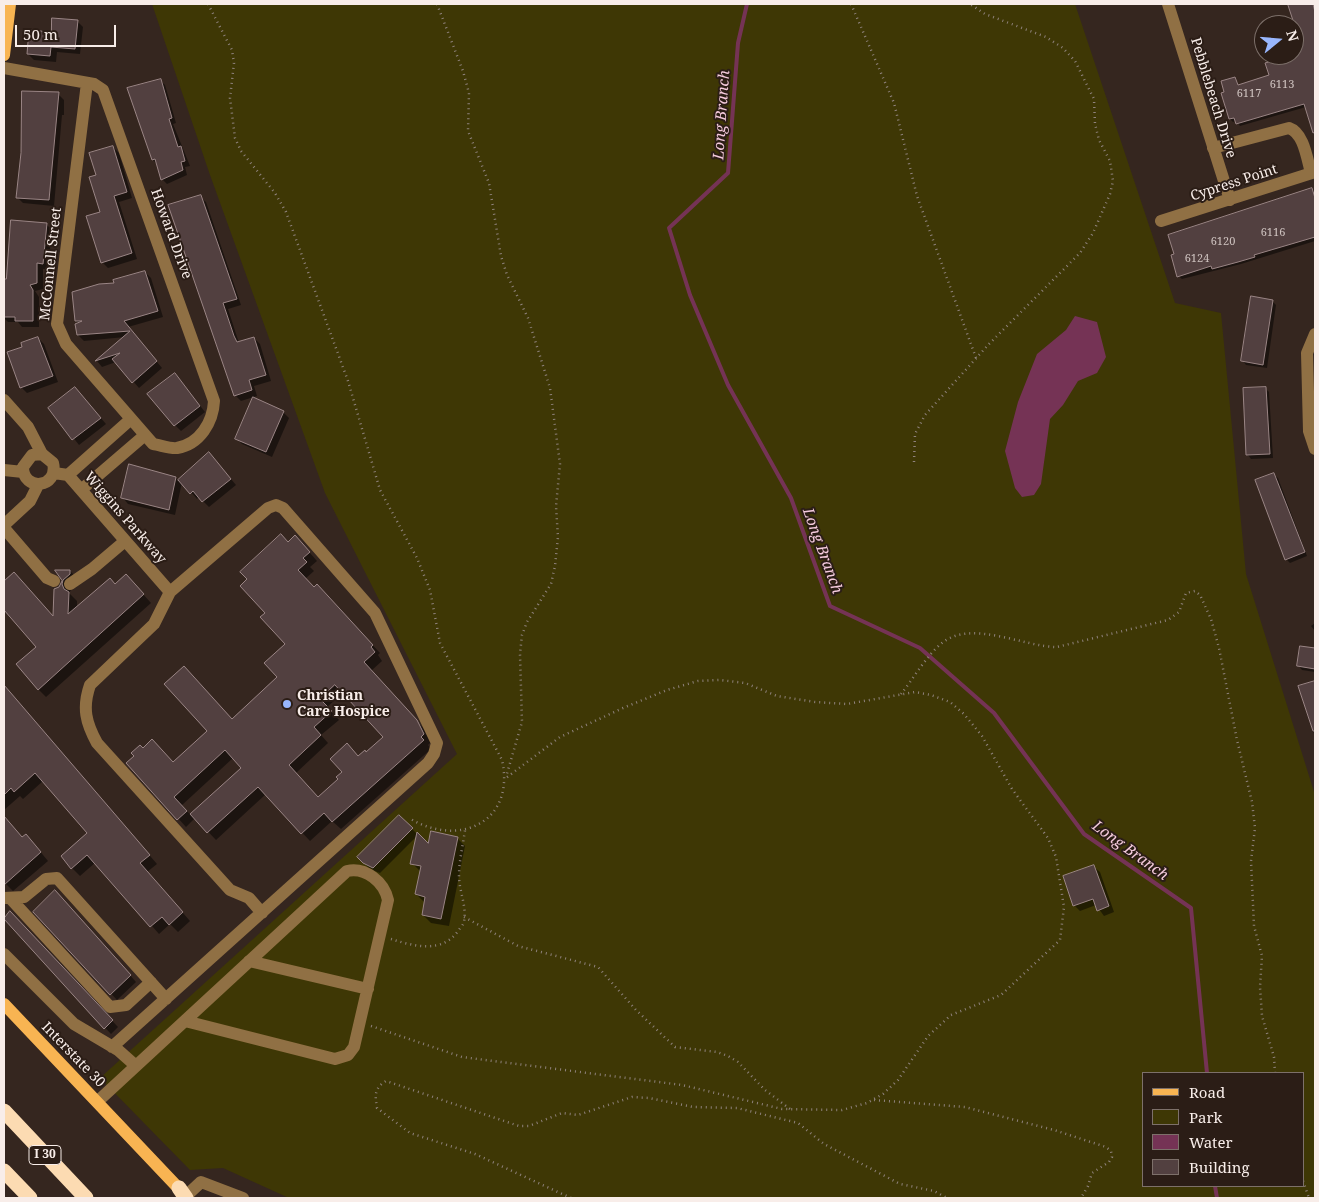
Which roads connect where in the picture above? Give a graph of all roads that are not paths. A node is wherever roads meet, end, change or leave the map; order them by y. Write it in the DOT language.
graph roads {
  1 [pos="10,4"];
  2 [pos="1168,4"];
  3 [pos="4,55"];
  4 [pos="4,68"];
  5 [pos="87,82"];
  6 [pos="1213,148"];
  7 [pos="1313,173"];
  8 [pos="1230,200"];
  9 [pos="1161,221"];
  10 [pos="1315,334"];
  11 [pos="4,400"];
  12 [pos="131,419"];
  13 [pos="149,440"];
  14 [pos="1315,449"];
  15 [pos="42,454"];
  16 [pos="4,470"];
  17 [pos="23,472"];
  18 [pos="54,473"];
  19 [pos="68,475"];
  20 [pos="38,485"];
  21 [pos="81,490"];
  22 [pos="4,527"];
  23 [pos="125,541"];
  24 [pos="54,581"];
  25 [pos="70,584"];
  26 [pos="170,592"];
  27 [pos="7,898"];
  28 [pos="262,913"];
  29 [pos="4,954"];
  30 [pos="249,961"];
  31 [pos="151,982"];
  32 [pos="368,989"];
  33 [pos="166,999"];
  34 [pos="4,1004"];
  35 [pos="184,1021"];
  36 [pos="112,1047"];
  37 [pos="136,1066"];
  38 [pos="98,1102"];
  39 [pos="4,1111"];
  40 [pos="4,1171"];
  41 [pos="185,1195"];
  42 [pos="30,1198"];
  43 [pos="86,1198"];
  44 [pos="243,1198"];
  1 -- 3 [label="main road"];
  2 -- 6 [label="street, Pebblebeach Drive"];
  4 -- 5 [label="street, Howard Drive"];
  5 -- 12 [label="street, McConnell Street"];
  5 -- 13 [label="street, Howard Drive"];
  6 -- 7 [label="street"];
  6 -- 8 [label="street, Pebblebeach Drive"];
  7 -- 8 [label="street, Cypress Point"];
  8 -- 9 [label="street, Cypress Point"];
  10 -- 14 [label="street"];
  11 -- 15 [label="street"];
  12 -- 13 [label="street, McConnell Street"];
  12 -- 19 [label="street"];
  13 -- 21 [label="street"];
  15 -- 17 [label="street"];
  15 -- 18 [label="street"];
  16 -- 17 [label="street"];
  17 -- 20 [label="street"];
  18 -- 19 [label="street, Wiggins Parkway"];
  18 -- 20 [label="street"];
  19 -- 21 [label="street, Wiggins Parkway"];
  20 -- 22 [label="street"];
  21 -- 23 [label="street, Wiggins Parkway"];
  22 -- 24 [label="street"];
  23 -- 25 [label="street"];
  23 -- 26 [label="street, Wiggins Parkway"];
  26 -- 28 [label="street"];
  26 -- 28 [label="street"];
  27 -- 31 [label="street"];
  27 -- 31 [label="street"];
  28 -- 33 [label="street"];
  29 -- 36 [label="street"];
  30 -- 32 [label="street"];
  30 -- 32 [label="street"];
  30 -- 35 [label="street"];
  31 -- 33 [label="street"];
  32 -- 35 [label="street"];
  33 -- 36 [label="street"];
  34 -- 38 [label="main road, Interstate 30"];
  35 -- 37 [label="street"];
  36 -- 37 [label="street"];
  37 -- 38 [label="street"];
  38 -- 41 [label="main road, Interstate 30"];
  39 -- 43 [label="highway, I 30"];
  40 -- 42 [label="highway"];
  41 -- 44 [label="street"];
}
